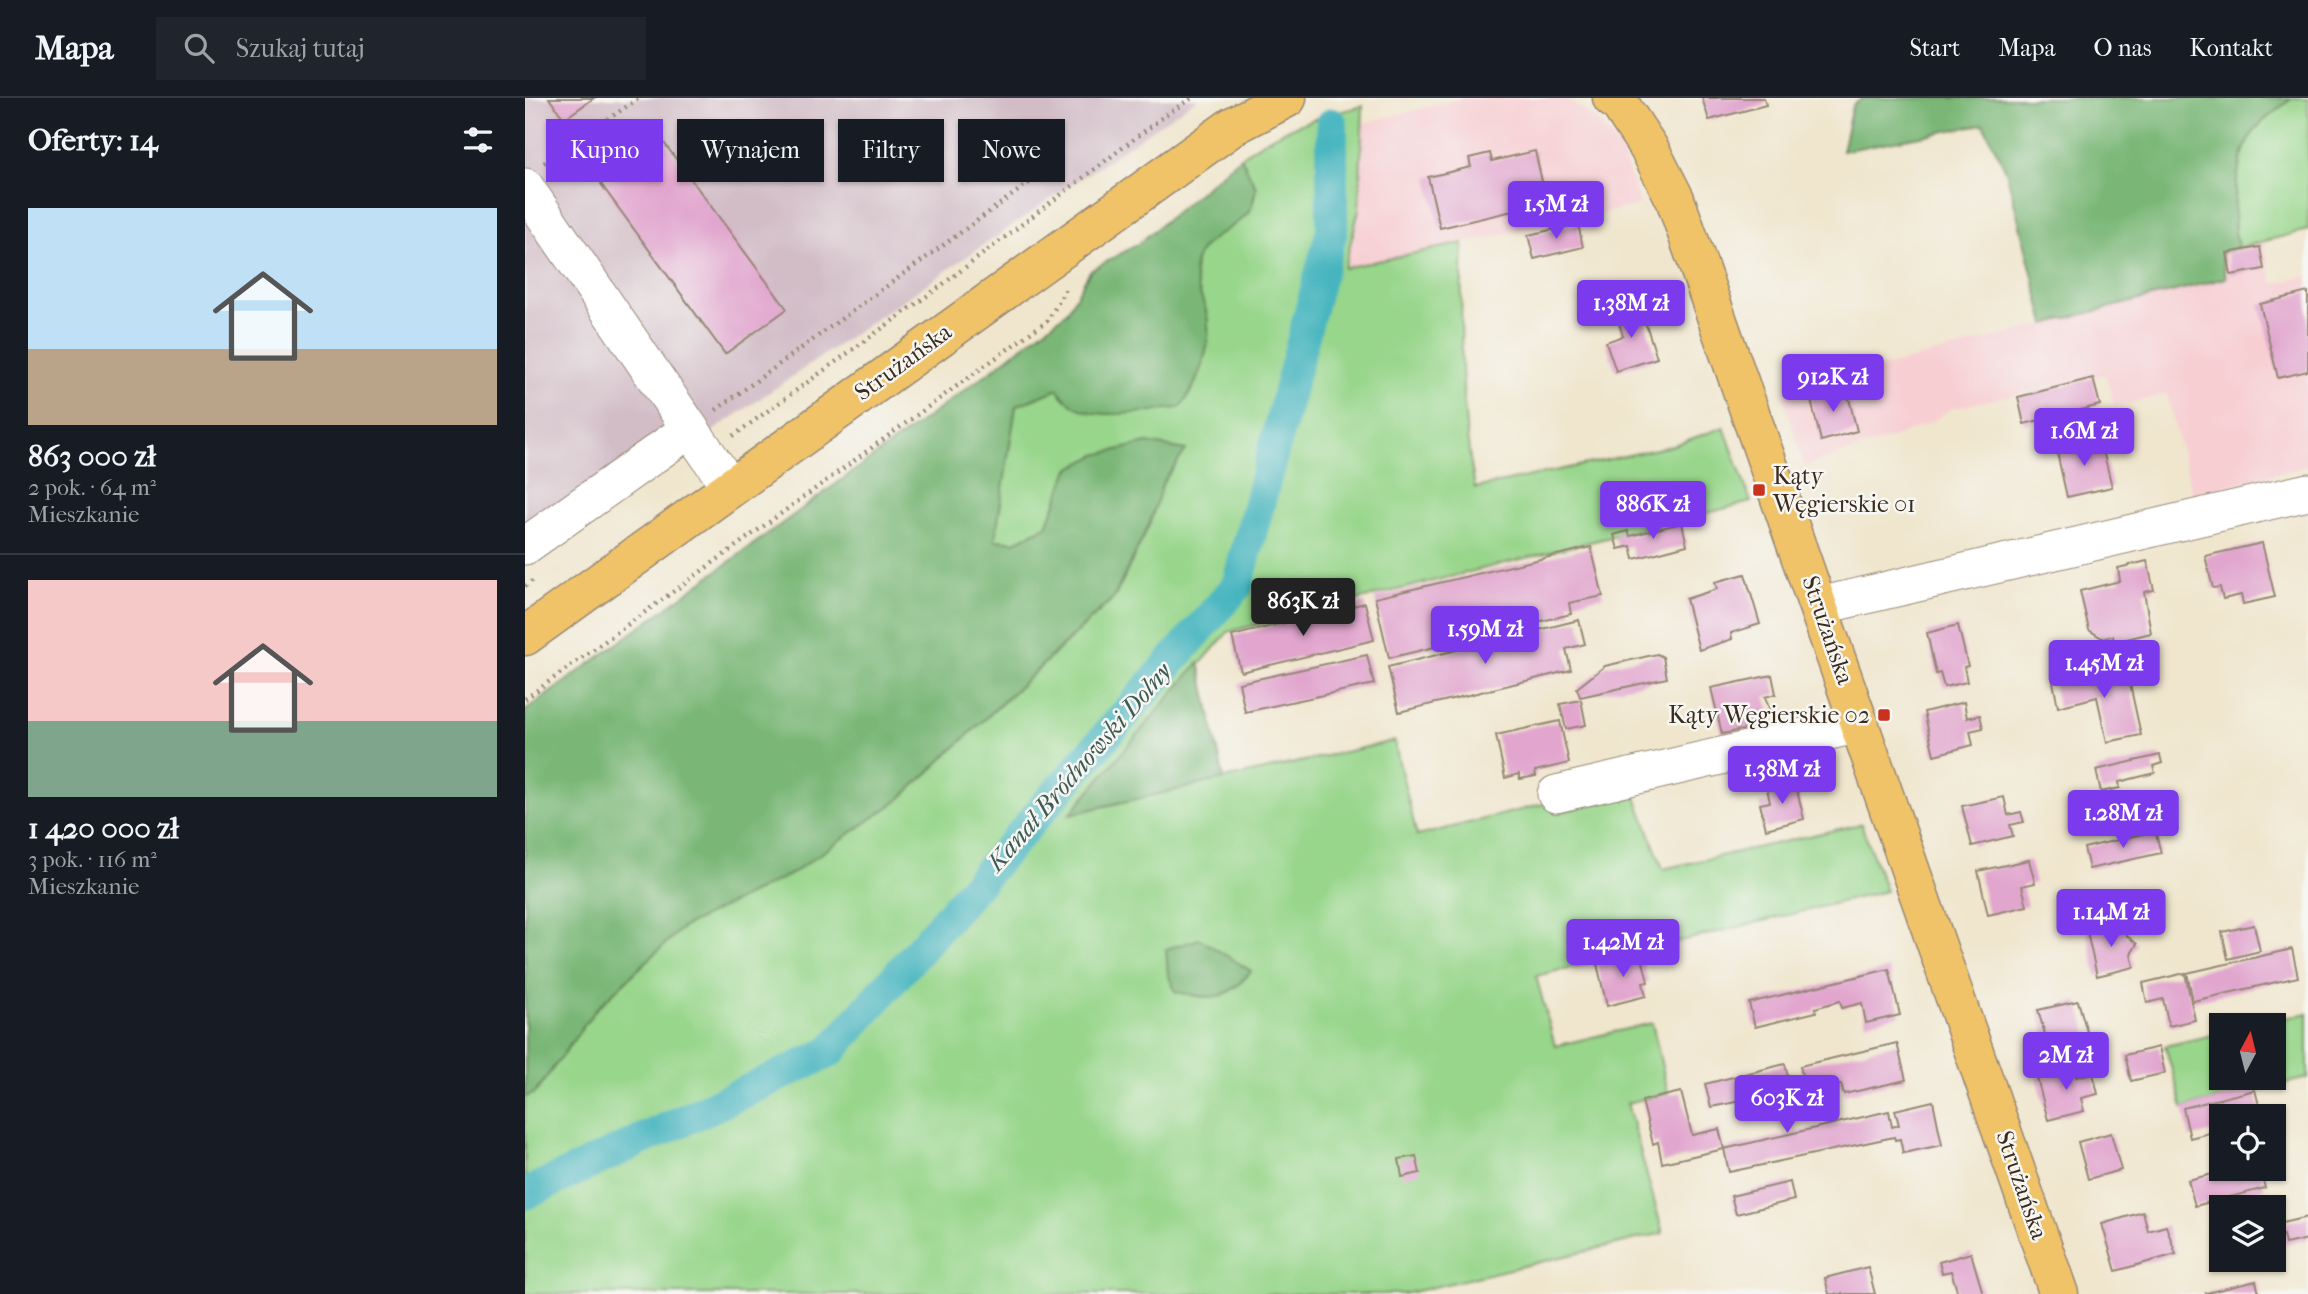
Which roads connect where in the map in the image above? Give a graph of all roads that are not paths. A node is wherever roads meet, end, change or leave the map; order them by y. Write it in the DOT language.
graph roads {
  1 [pos="1287,98"];
  2 [pos="1617,100"];
  3 [pos="531,178"];
  4 [pos="690,429"];
  5 [pos="730,487"];
  6 [pos="2308,492"];
  7 [pos="525,546"];
  8 [pos="1819,606"];
  9 [pos="525,636"];
  10 [pos="1860,724"];
  11 [pos="1556,794"];
  12 [pos="2059,1294"];
  1 -- 5 [label="main road, Strużańska"];
  2 -- 8 [label="main road, Strużańska"];
  3 -- 4 [label="lane"];
  4 -- 5 [label="lane"];
  4 -- 7 [label="lane"];
  5 -- 9 [label="main road, Strużańska"];
  6 -- 8 [label="lane"];
  8 -- 10 [label="main road, Strużańska"];
  10 -- 11 [label="lane"];
  10 -- 12 [label="main road, Strużańska"];
}
